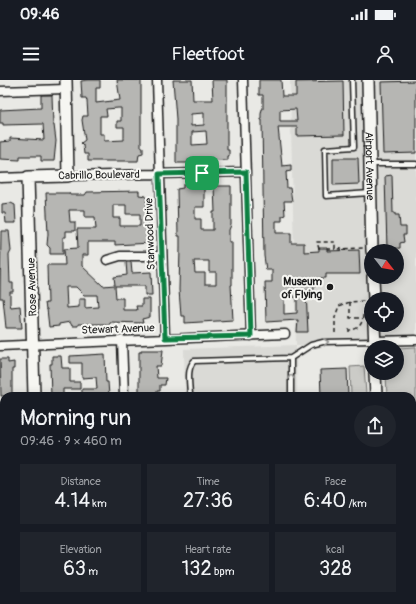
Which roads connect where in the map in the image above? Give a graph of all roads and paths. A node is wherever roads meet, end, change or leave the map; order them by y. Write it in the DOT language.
graph roads {
  1 [pos="157,80"];
  2 [pos="244,80"];
  3 [pos="352,80"];
  4 [pos="368,80"];
  5 [pos="66,84"];
  6 [pos="0,91"];
  7 [pos="370,164"];
  8 [pos="416,164"];
  9 [pos="246,172"];
  10 [pos="159,174"];
  11 [pos="68,176"];
  12 [pos="28,177"];
  13 [pos="0,178"];
  14 [pos="371,193"];
  15 [pos="369,244"];
  16 [pos="334,248"];
  17 [pos="319,249"];
  18 [pos="327,249"];
  19 [pos="364,249"];
  20 [pos="162,256"];
  21 [pos="107,260"];
  22 [pos="364,301"];
  23 [pos="350,302"];
  24 [pos="364,315"];
  25 [pos="363,318"];
  26 [pos="349,332"];
  27 [pos="335,333"];
  28 [pos="285,334"];
  29 [pos="251,336"];
  30 [pos="165,338"];
  31 [pos="122,340"];
  32 [pos="416,340"];
  33 [pos="404,341"];
  34 [pos="33,344"];
  35 [pos="364,344"];
  36 [pos="0,346"];
  37 [pos="291,358"];
  38 [pos="375,380"];
  39 [pos="34,392"];
  40 [pos="124,392"];
  41 [pos="190,392"];
  42 [pos="291,392"];
  43 [pos="376,392"];
  1 -- 10 [label="street, Stanwood Drive"];
  2 -- 9 [label="street"];
  3 -- 14 [label="lane"];
  4 -- 7 [label="street, Airport Avenue"];
  5 -- 6 [label="street"];
  5 -- 11 [label="street"];
  7 -- 8 [label="lane"];
  7 -- 14 [label="street, Airport Avenue"];
  9 -- 10 [label="street, Cabrillo Boulevard"];
  9 -- 29 [label="street"];
  10 -- 11 [label="street, Cabrillo Boulevard"];
  10 -- 20 [label="street, Stanwood Drive"];
  11 -- 12 [label="street, Cabrillo Boulevard"];
  12 -- 13 [label="street, Cabrillo Boulevard"];
  12 -- 34 [label="street, Rose Avenue"];
  14 -- 15 [label="street, Airport Avenue"];
  16 -- 17 [label="path"];
  16 -- 18 [label="path"];
  16 -- 19 [label="path"];
  20 -- 21 [label="street"];
  20 -- 30 [label="street, Stanwood Drive"];
  22 -- 23 [label="path"];
  23 -- 25 [label="path"];
  23 -- 27 [label="path"];
  24 -- 25 [label="path"];
  25 -- 26 [label="path"];
  28 -- 29 [label="street, Stewart Avenue"];
  29 -- 30 [label="street, Stewart Avenue"];
  30 -- 31 [label="street, Stewart Avenue"];
  31 -- 34 [label="street, Stewart Avenue"];
  31 -- 40 [label="street"];
  32 -- 33 [label="street"];
  34 -- 36 [label="street, Stewart Avenue"];
  34 -- 39 [label="street, Rose Avenue"];
  37 -- 35 [label="lane, one-way"];
  37 -- 41 [label="lane"];
  42 -- 37 [label="lane, one-way"];
  38 -- 43 [label="street"];
}
